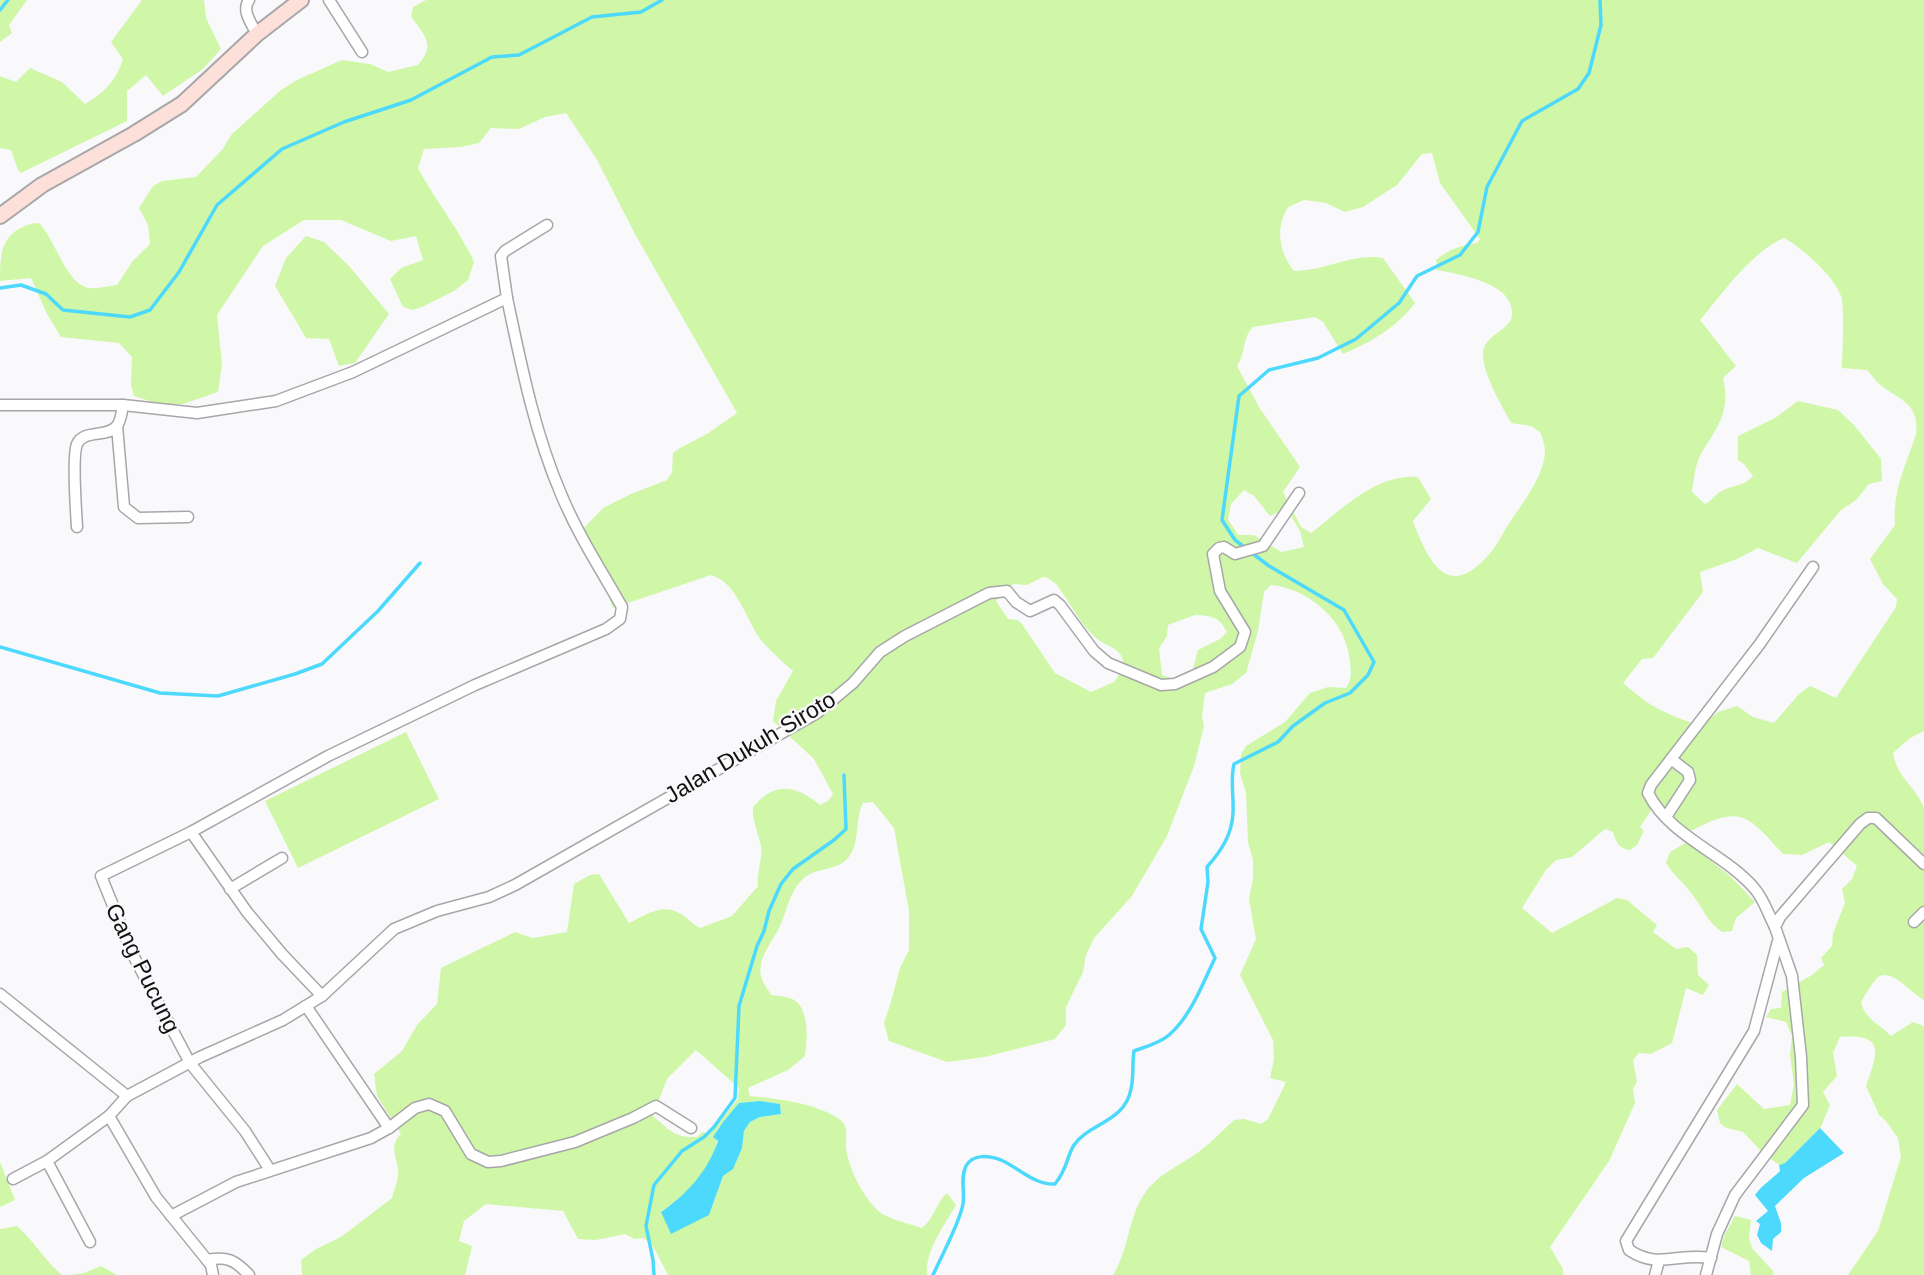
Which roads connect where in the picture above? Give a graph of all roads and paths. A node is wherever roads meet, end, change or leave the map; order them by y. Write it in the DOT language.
graph roads {
  1 [pos="249,0"];
  2 [pos="301,0"];
  3 [pos="329,0"];
  4 [pos="257,34"];
  5 [pos="362,52"];
  6 [pos="0,216"];
  7 [pos="547,225"];
  8 [pos="507,298"];
  9 [pos="0,405"];
  10 [pos="123,405"];
  11 [pos="117,426"];
  12 [pos="1299,494"];
  13 [pos="188,517"];
  14 [pos="77,527"];
  15 [pos="1813,567"];
  16 [pos="1671,758"];
  17 [pos="1666,817"];
  18 [pos="191,832"];
  19 [pos="282,858"];
  20 [pos="1924,864"];
  21 [pos="230,889"];
  22 [pos="1924,912"];
  23 [pos="1914,922"];
  24 [pos="1774,927"];
  25 [pos="1778,941"];
  26 [pos="0,994"];
  27 [pos="323,996"];
  28 [pos="306,1006"];
  29 [pos="190,1063"];
  30 [pos="127,1096"];
  31 [pos="109,1116"];
  32 [pos="389,1128"];
  33 [pos="691,1128"];
  34 [pos="47,1161"];
  35 [pos="270,1170"];
  36 [pos="13,1179"];
  37 [pos="171,1216"];
  38 [pos="90,1242"];
  39 [pos="1711,1258"];
  40 [pos="207,1260"];
  41 [pos="1659,1261"];
  42 [pos="213,1275"];
  43 [pos="249,1275"];
  44 [pos="1655,1275"];
  45 [pos="1706,1275"];
  1 -- 4 [label="street"];
  2 -- 4 [label="street"];
  3 -- 5 [label="street"];
  4 -- 6 [label="street"];
  7 -- 8 [label="street"];
  8 -- 10 [label="street"];
  8 -- 18 [label="street"];
  9 -- 10 [label="street"];
  10 -- 11 [label="street"];
  11 -- 13 [label="street"];
  11 -- 14 [label="street"];
  12 -- 27 [label="street, Jalan Dukuh Siroto"];
  15 -- 16 [label="street"];
  16 -- 17 [label="street"];
  16 -- 17 [label="street"];
  17 -- 24 [label="street"];
  18 -- 21 [label="street"];
  18 -- 29 [label="street, Gang Pucung"];
  19 -- 21 [label="street"];
  20 -- 24 [label="street"];
  21 -- 27 [label="street"];
  22 -- 23 [label="street"];
  24 -- 25 [label="street"];
  25 -- 39 [label="street"];
  25 -- 41 [label="street"];
  26 -- 30 [label="street"];
  27 -- 28 [label="street, Jalan Dukuh Siroto"];
  28 -- 29 [label="street, Jalan Dukuh Siroto"];
  28 -- 32 [label="street"];
  29 -- 30 [label="street, Jalan Dukuh Siroto"];
  29 -- 35 [label="street"];
  30 -- 31 [label="street, Jalan Dukuh Siroto"];
  31 -- 34 [label="street, Jalan Dukuh Siroto"];
  31 -- 37 [label="street"];
  32 -- 33 [label="street"];
  32 -- 35 [label="street"];
  34 -- 36 [label="street, Jalan Dukuh Siroto"];
  34 -- 38 [label="street"];
  35 -- 37 [label="street"];
  37 -- 40 [label="street"];
  39 -- 41 [label="street"];
  39 -- 45 [label="street"];
  40 -- 42 [label="street"];
  40 -- 43 [label="street"];
  41 -- 44 [label="street"];
}
